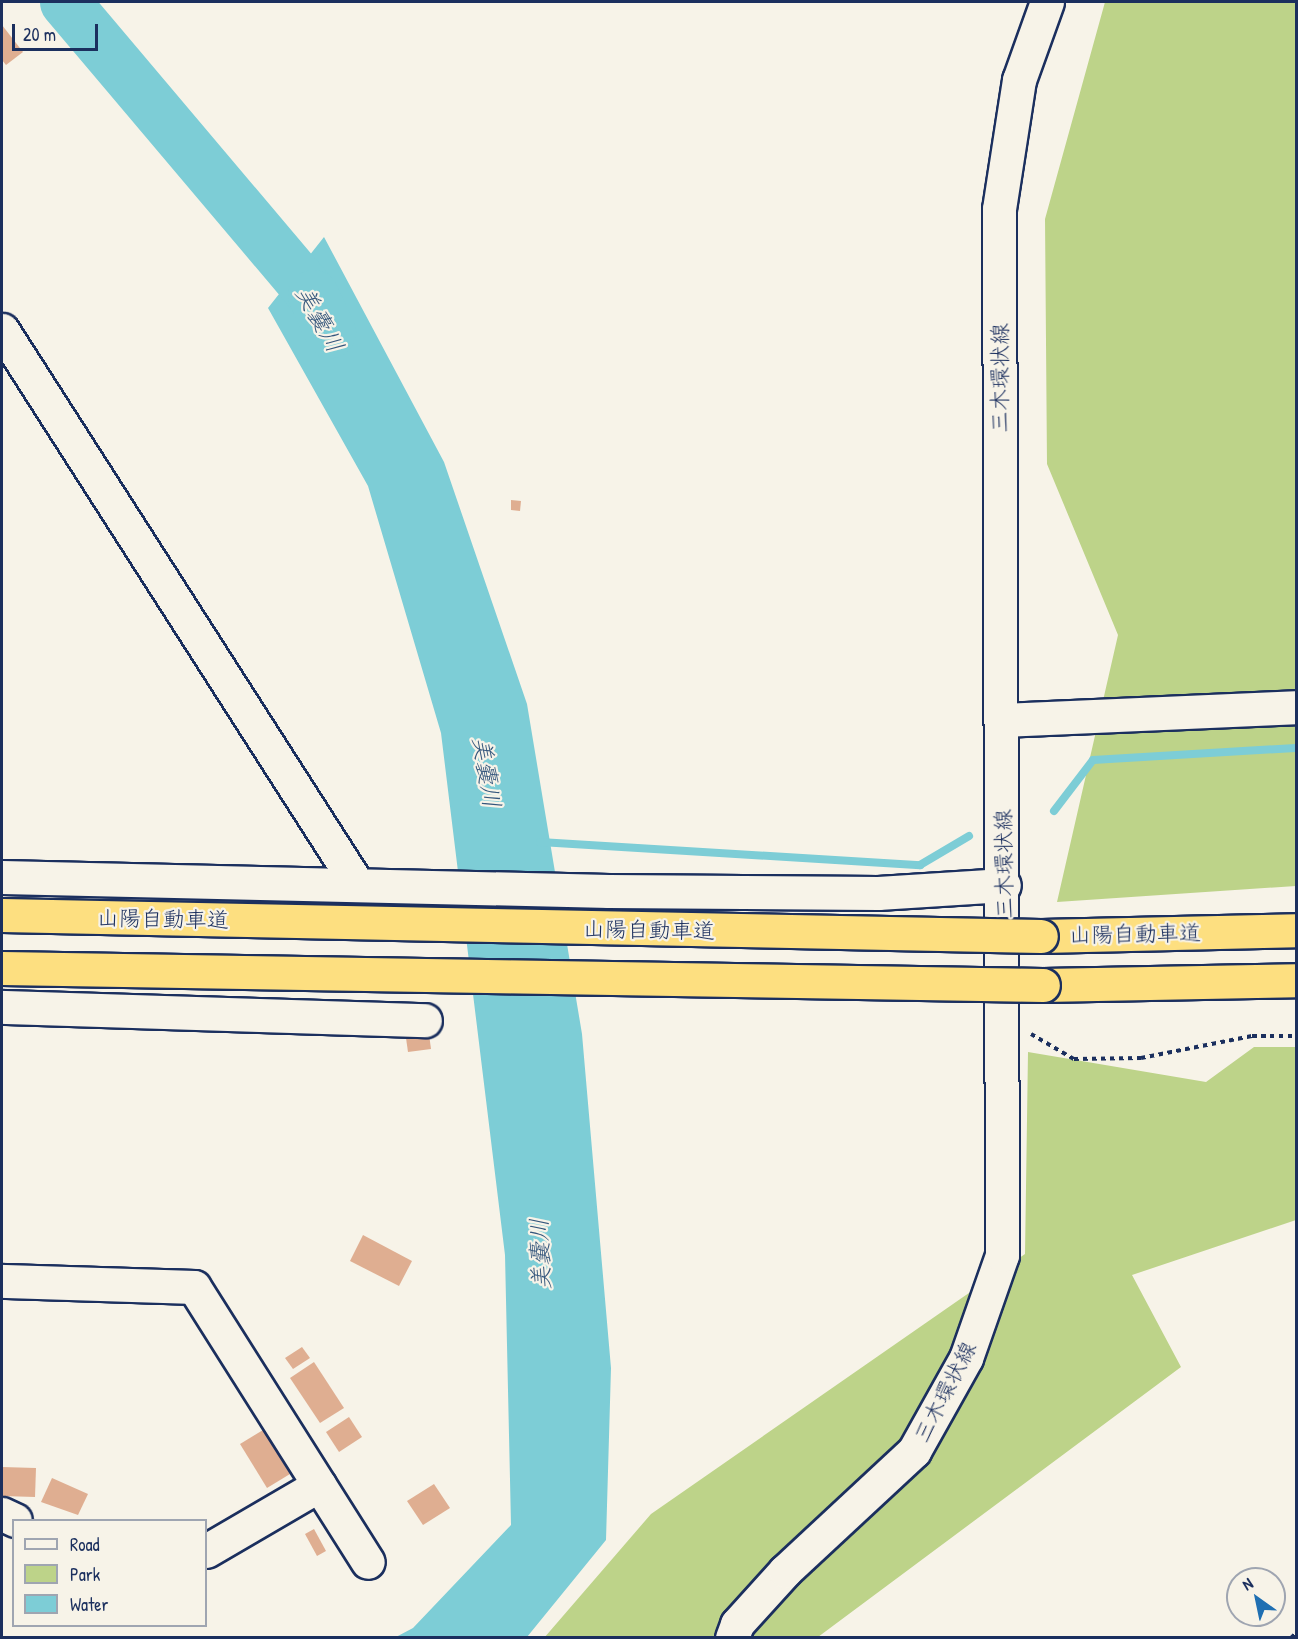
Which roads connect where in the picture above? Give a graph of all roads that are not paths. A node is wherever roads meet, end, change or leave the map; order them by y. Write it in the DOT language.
graph roads {
  1 [pos="1047,2"];
  2 [pos="2,330"];
  3 [pos="1296,707"];
  4 [pos="1001,720"];
  5 [pos="2,877"];
  6 [pos="357,884"];
  7 [pos="1004,885"];
  8 [pos="2,915"];
  9 [pos="1296,930"];
  10 [pos="2,968"];
  11 [pos="1296,980"];
  12 [pos="2,1007"];
  13 [pos="425,1020"];
  14 [pos="2,1281"];
  15 [pos="319,1485"];
  16 [pos="207,1550"];
  17 [pos="369,1562"];
  18 [pos="732,1638"];
  1 -- 4 [label="street, 三木環状線"];
  2 -- 6 [label="street"];
  3 -- 4 [label="street"];
  4 -- 7 [label="street, 三木環状線"];
  5 -- 6 [label="street"];
  6 -- 7 [label="street"];
  7 -- 18 [label="street, 三木環状線"];
  8 -- 9 [label="highway, 山陽自動車道, bridge"];
  10 -- 11 [label="highway, bridge"];
  12 -- 13 [label="street"];
  14 -- 15 [label="street"];
  15 -- 16 [label="street"];
  15 -- 17 [label="street"];
}
